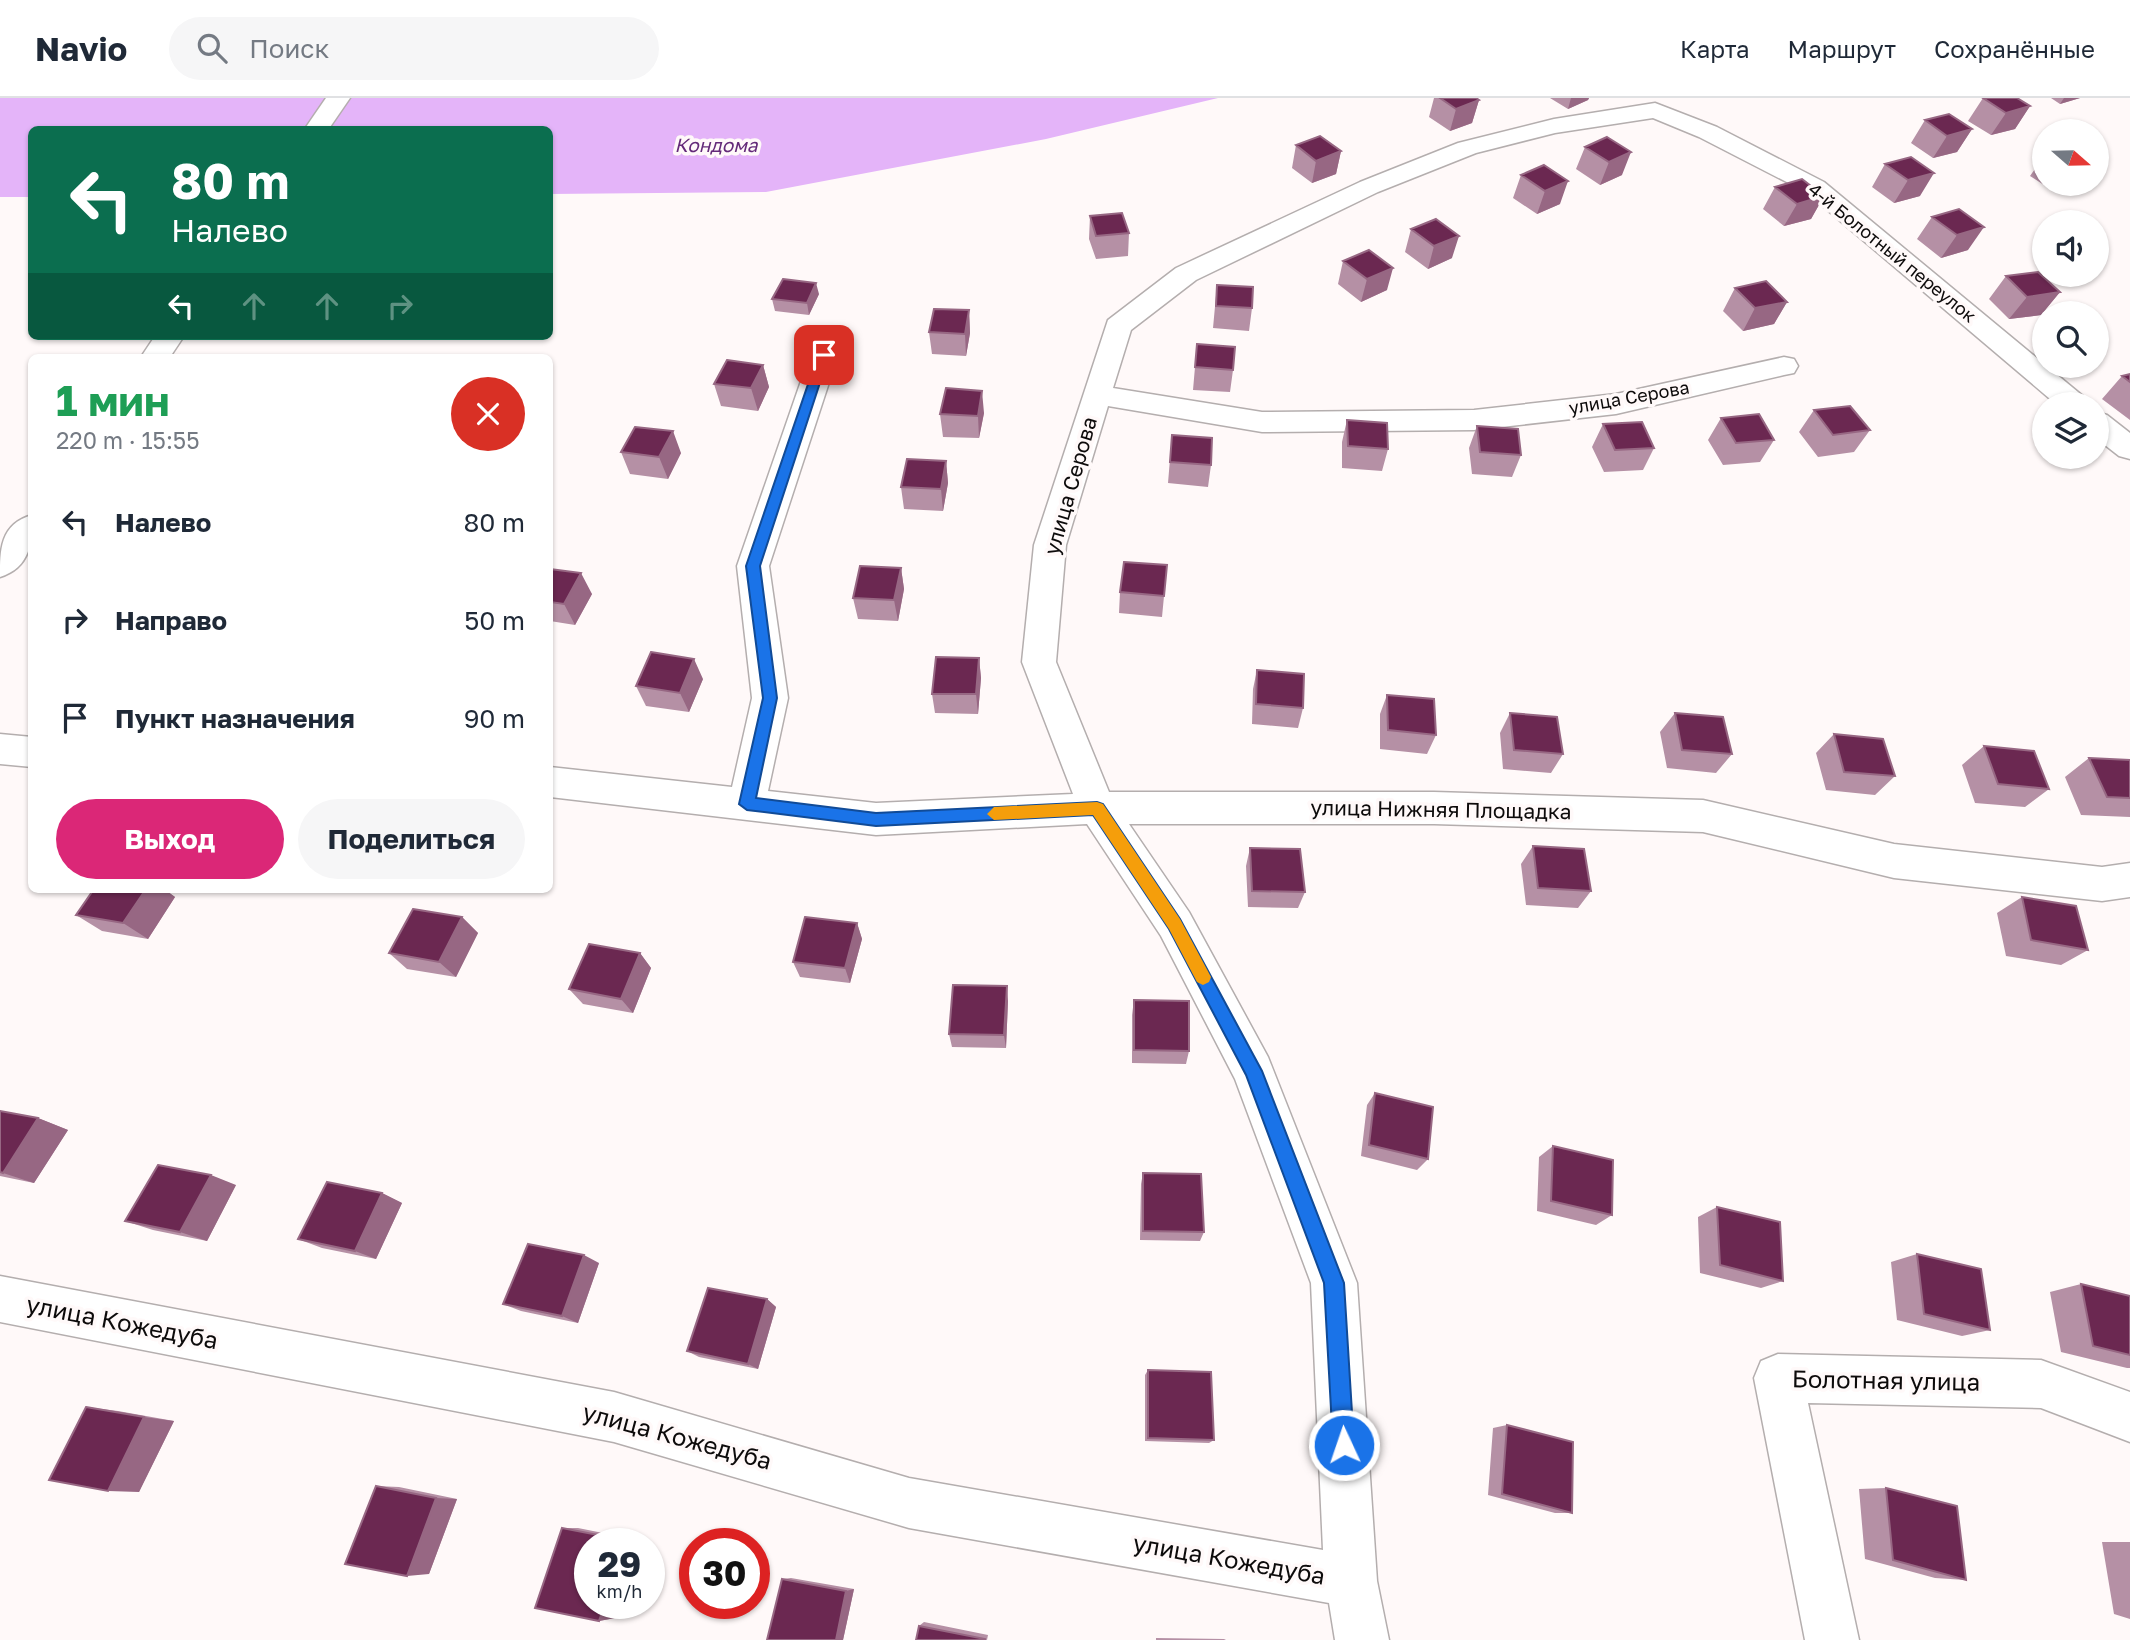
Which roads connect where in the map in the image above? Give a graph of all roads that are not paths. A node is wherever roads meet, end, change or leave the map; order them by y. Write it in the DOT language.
graph roads {
  1 [pos="338,98"];
  2 [pos="1655,110"];
  3 [pos="319,126"];
  4 [pos="824,355"];
  5 [pos="1784,366"];
  6 [pos="2060,392"];
  7 [pos="1097,395"];
  8 [pos="2109,432"];
  9 [pos="2130,449"];
  10 [pos="28,531"];
  11 [pos="0,565"];
  12 [pos="0,749"];
  13 [pos="28,752"];
  14 [pos="553,782"];
  15 [pos="747,804"];
  16 [pos="1097,808"];
  17 [pos="2130,880"];
  18 [pos="0,1299"];
  19 [pos="2130,1417"];
  20 [pos="1352,1581"];
  21 [pos="1362,1640"];
  22 [pos="1832,1640"];
  1 -- 3 [label="street"];
  2 -- 6 [label="street, 4-й Болотный переулок"];
  2 -- 7 [label="street, улица Серова"];
  4 -- 15 [label="street"];
  5 -- 7 [label="street, улица Серова"];
  7 -- 16 [label="street, улица Серова"];
  8 -- 9 [label="street"];
  10 -- 11 [label="street"];
  12 -- 13 [label="street"];
  14 -- 15 [label="street, улица Нижняя Площадка"];
  15 -- 16 [label="street, улица Нижняя Площадка"];
  16 -- 17 [label="street, улица Нижняя Площадка"];
  16 -- 20 [label="street, улица Серова"];
  18 -- 20 [label="street, улица Кожедуба"];
  19 -- 22 [label="street, Болотная улица"];
  20 -- 21 [label="street, улица Серова"];
}
